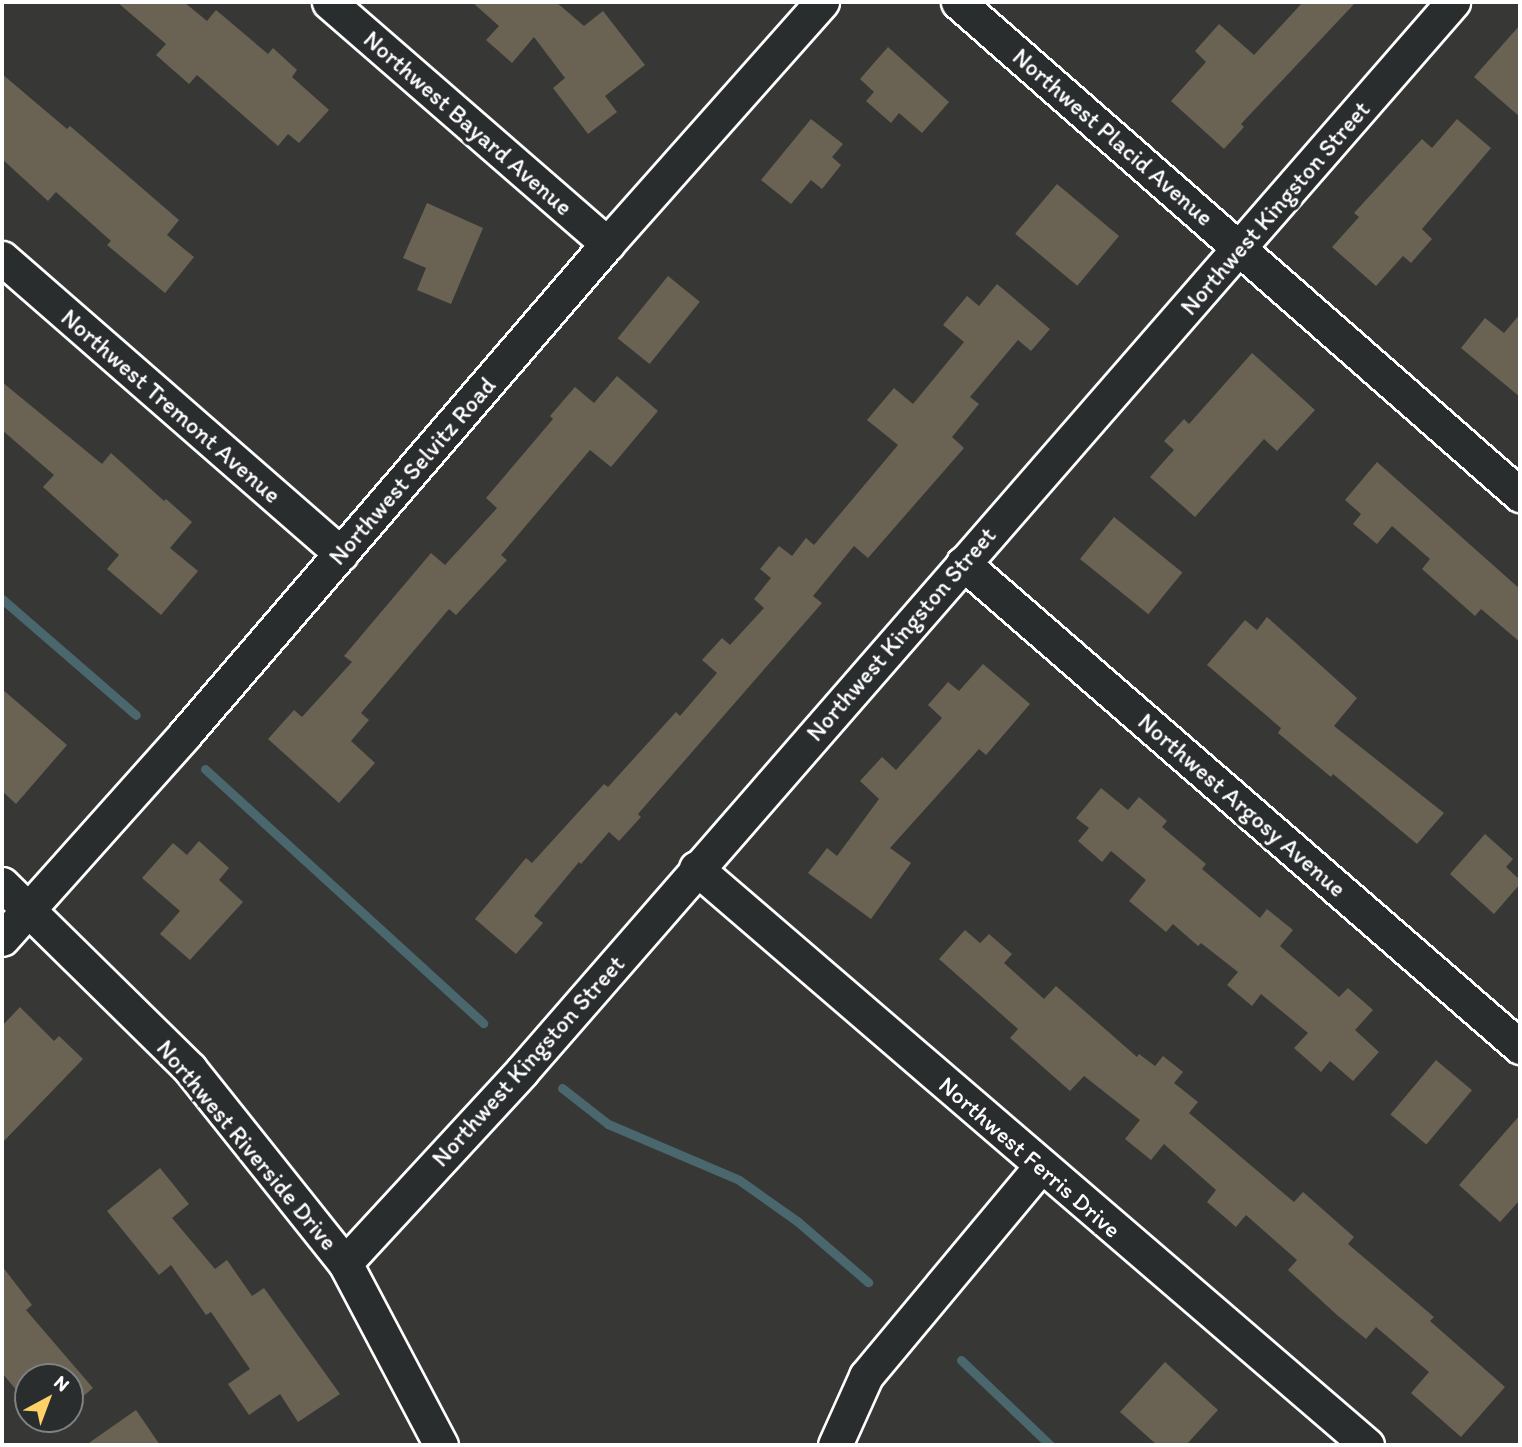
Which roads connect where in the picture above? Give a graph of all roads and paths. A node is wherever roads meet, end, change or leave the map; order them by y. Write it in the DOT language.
graph roads {
  1 [pos="330,2"];
  2 [pos="822,2"];
  3 [pos="958,2"];
  4 [pos="1453,2"];
  5 [pos="607,244"];
  6 [pos="1240,248"];
  7 [pos="2,258"];
  8 [pos="1520,495"];
  9 [pos="341,554"];
  10 [pos="963,563"];
  11 [pos="696,868"];
  12 [pos="2,884"];
  13 [pos="29,908"];
  14 [pos="2,939"];
  15 [pos="1520,1047"];
  16 [pos="1040,1167"];
  17 [pos="345,1262"];
  18 [pos="441,1445"];
  19 [pos="835,1445"];
  20 [pos="1367,1445"];
  1 -- 5 [label="street, Northwest Bayard Avenue"];
  2 -- 5 [label="street, Northwest Selvitz Road"];
  3 -- 6 [label="street, Northwest Placid Avenue"];
  4 -- 6 [label="street, Northwest Kingston Street"];
  5 -- 9 [label="street, Northwest Selvitz Road"];
  6 -- 8 [label="street, Northwest Placid Avenue"];
  6 -- 10 [label="street, Northwest Kingston Street"];
  7 -- 9 [label="street, Northwest Tremont Avenue"];
  9 -- 13 [label="street, Northwest Selvitz Road"];
  10 -- 11 [label="street, Northwest Kingston Street"];
  10 -- 15 [label="street, Northwest Argosy Avenue"];
  11 -- 16 [label="street, Northwest Ferris Drive"];
  11 -- 17 [label="street, Northwest Kingston Street"];
  12 -- 13 [label="street, Northwest Riverside Drive"];
  13 -- 14 [label="street, Northwest Selvitz Road"];
  13 -- 17 [label="street, Northwest Riverside Drive"];
  16 -- 19 [label="street"];
  16 -- 20 [label="street, Northwest Ferris Drive"];
  17 -- 18 [label="street, Northwest Riverside Drive"];
}
